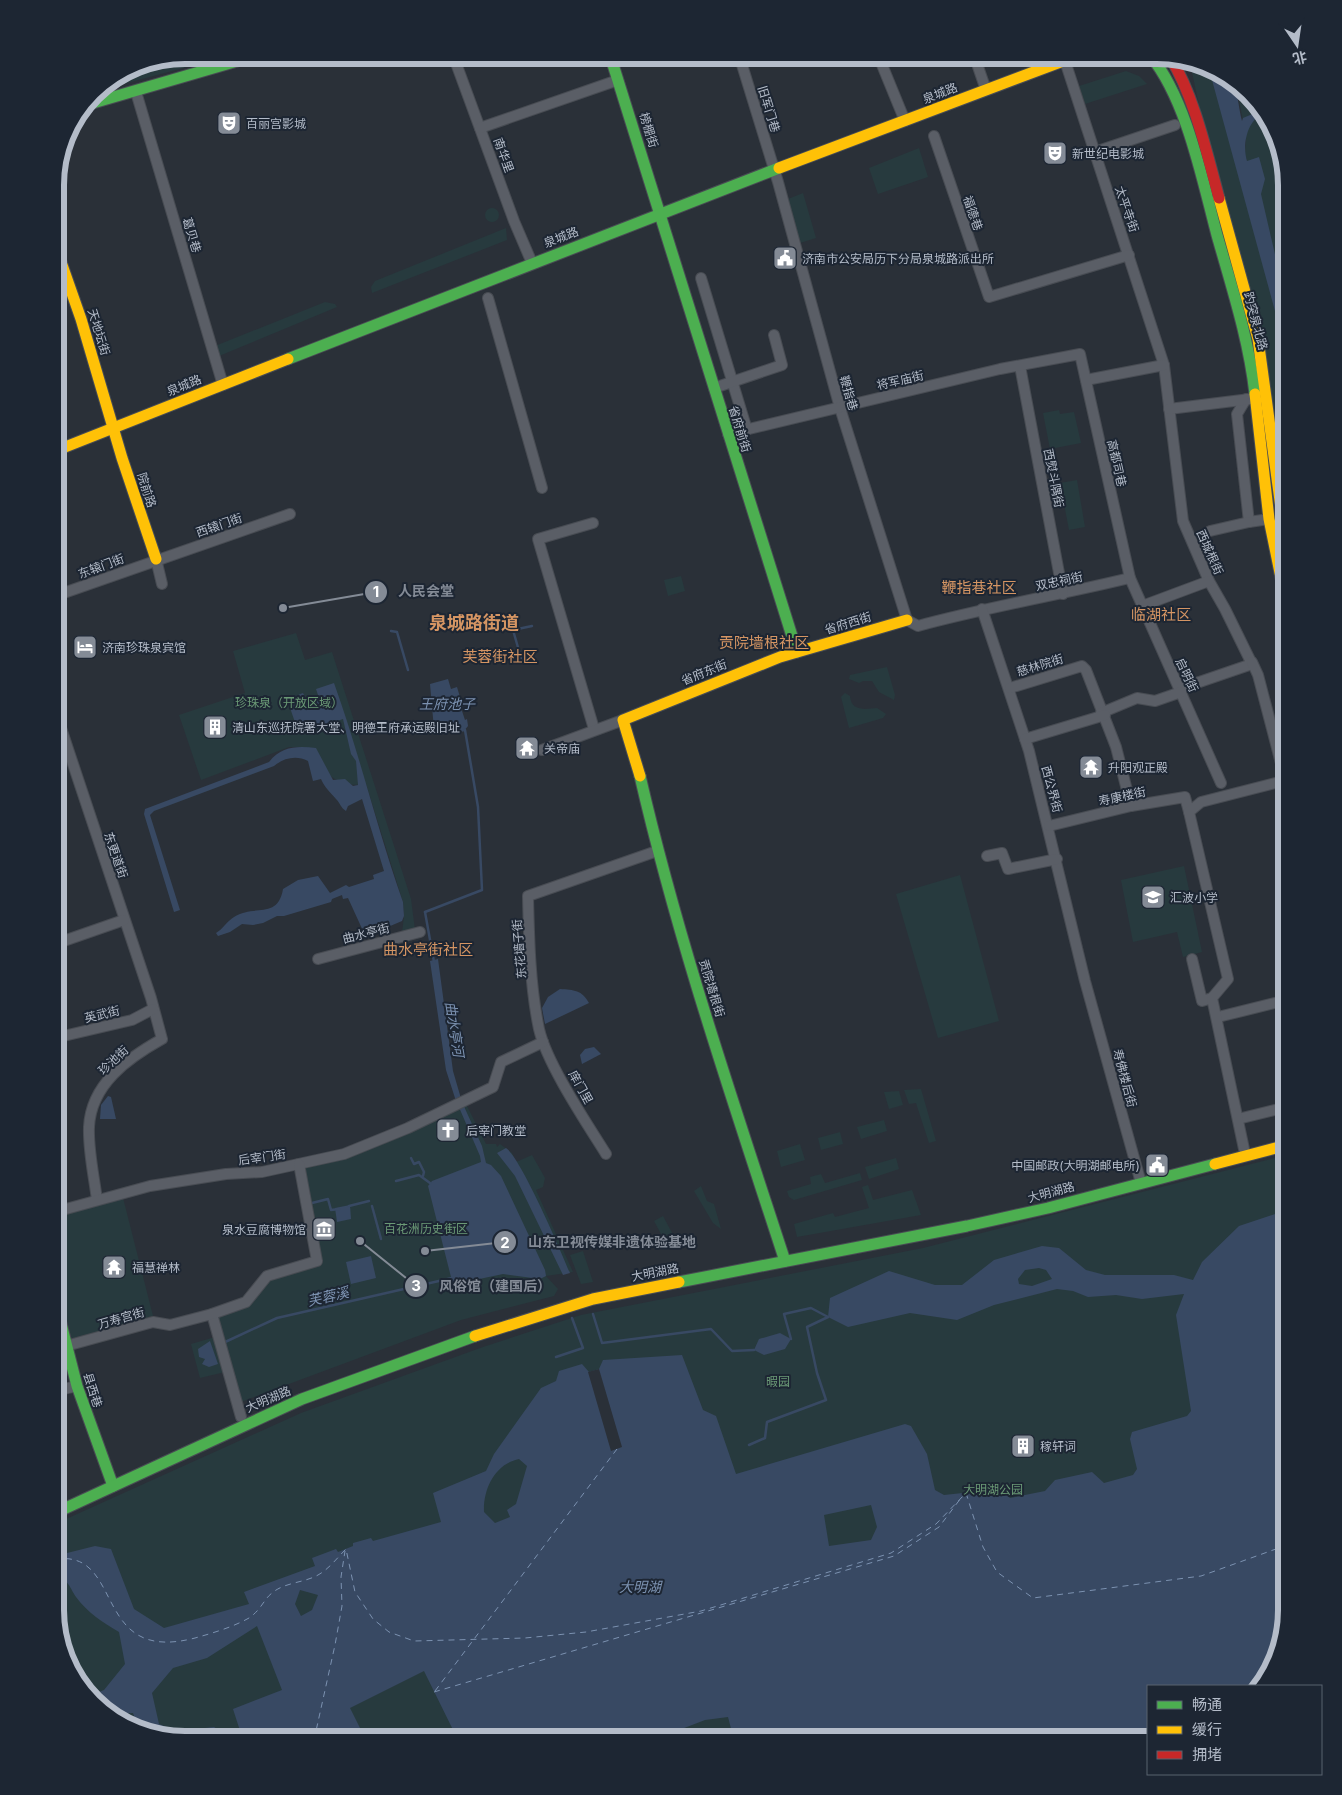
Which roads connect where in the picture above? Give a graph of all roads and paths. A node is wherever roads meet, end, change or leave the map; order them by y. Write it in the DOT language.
graph roads {
  1 [pos="228,64"];
  2 [pos="456,64"];
  3 [pos="613,64"];
  4 [pos="742,64"];
  5 [pos="882,64"];
  6 [pos="977,64"];
  7 [pos="1054,64"];
  8 [pos="1066,64"];
  9 [pos="1157,64"];
  10 [pos="1175,65"];
  11 [pos="618,80"];
  12 [pos="986,90"];
  13 [pos="136,92"];
  14 [pos="96,102"];
  15 [pos="905,121"];
  16 [pos="1175,125"];
  17 [pos="480,128"];
  18 [pos="934,136"];
  19 [pos="1095,152"];
  20 [pos="775,170"];
  21 [pos="659,213"];
  22 [pos="1129,255"];
  23 [pos="532,263"];
  24 [pos="64,269"];
  25 [pos="701,278"];
  26 [pos="488,298"];
  27 [pos="774,334"];
  28 [pos="1080,354"];
  29 [pos="1164,365"];
  30 [pos="1020,366"];
  31 [pos="1086,380"];
  32 [pos="732,382"];
  33 [pos="223,385"];
  34 [pos="714,388"];
  35 [pos="1251,399"];
  36 [pos="840,408"];
  37 [pos="1169,409"];
  38 [pos="114,428"];
  39 [pos="747,430"];
  40 [pos="728,434"];
  41 [pos="64,447"];
  42 [pos="1278,471"];
  43 [pos="542,488"];
  44 [pos="290,514"];
  45 [pos="1278,517"];
  46 [pos="1269,519"];
  47 [pos="1249,522"];
  48 [pos="593,523"];
  49 [pos="1210,531"];
  50 [pos="156,559"];
  51 [pos="1278,564"];
  52 [pos="1130,578"];
  53 [pos="1209,581"];
  54 [pos="162,584"];
  55 [pos="64,593"];
  56 [pos="1063,594"];
  57 [pos="1142,606"];
  58 [pos="982,608"];
  59 [pos="907,620"];
  60 [pos="797,652"];
  61 [pos="1252,662"];
  62 [pos="1010,688"];
  63 [pos="1180,691"];
  64 [pos="1103,714"];
  65 [pos="623,720"];
  66 [pos="594,729"];
  67 [pos="64,737"];
  68 [pos="1025,738"];
  69 [pos="1278,749"];
  70 [pos="542,750"];
  71 [pos="1278,780"];
  72 [pos="1220,783"];
  73 [pos="1131,806"];
  74 [pos="1189,812"];
  75 [pos="1049,826"];
  76 [pos="657,851"];
  77 [pos="987,856"];
  78 [pos="1057,858"];
  79 [pos="124,920"];
  80 [pos="420,932"];
  81 [pos="64,941"];
  82 [pos="318,958"];
  83 [pos="1192,959"];
  84 [pos="1085,981"];
  85 [pos="1212,998"];
  86 [pos="1278,1002"];
  87 [pos="153,1009"];
  88 [pos="1222,1016"];
  89 [pos="539,1030"];
  90 [pos="64,1036"];
  91 [pos="544,1042"];
  92 [pos="1278,1109"];
  93 [pos="1238,1119"];
  94 [pos="1278,1140"];
  95 [pos="1278,1147"];
  96 [pos="1244,1149"];
  97 [pos="606,1154"];
  98 [pos="299,1164"];
  99 [pos="1140,1179"];
  100 [pos="96,1200"];
  101 [pos="64,1209"];
  102 [pos="784,1257"];
  103 [pos="212,1314"];
  104 [pos="64,1338"];
  105 [pos="66,1346"];
  106 [pos="76,1386"];
  107 [pos="64,1389"];
  108 [pos="240,1417"];
  109 [pos="111,1482"];
  110 [pos="64,1501"];
  111 [pos="64,1508"];
  1 -- 13 [label="main road"];
  2 -- 17 [label="street, 南华里"];
  3 -- 11 [label="main road, 榜棚街"];
  4 -- 20 [label="street, 旧军门巷"];
  5 -- 15 [label="street"];
  6 -- 12 [label="street"];
  7 -- 12 [label="main road, 泉城路"];
  8 -- 19 [label="street, 太平寺街"];
  9 -- 35 [label="main road, 趵突泉北路"];
  10 -- 42 [label="main road, 趵突泉北路"];
  11 -- 17 [label="street"];
  11 -- 21 [label="main road, 榜棚街"];
  12 -- 15 [label="main road, 泉城路"];
  13 -- 14 [label="main road"];
  13 -- 33 [label="street, 葛贝巷"];
  15 -- 20 [label="main road, 泉城路"];
  16 -- 19 [label="street"];
  17 -- 23 [label="street, 南华里"];
  18 -- 22 [label="street, 福德巷"];
  19 -- 22 [label="street, 太平寺街"];
  20 -- 21 [label="main road, 泉城路"];
  20 -- 36 [label="street, 鞭指巷"];
  21 -- 23 [label="main road, 泉城路"];
  21 -- 34 [label="main road, 省府前街"];
  22 -- 29 [label="street, 太平寺街"];
  23 -- 33 [label="main road, 泉城路"];
  24 -- 38 [label="main road, 天地坛街"];
  25 -- 32 [label="street"];
  26 -- 43 [label="street"];
  27 -- 32 [label="street"];
  28 -- 30 [label="street, 将军庙街"];
  28 -- 31 [label="street, 高都司巷"];
  29 -- 31 [label="street"];
  29 -- 37 [label="street, 西城根街"];
  30 -- 36 [label="street, 将军庙街"];
  30 -- 56 [label="street, 西熨斗隅街"];
  31 -- 52 [label="street, 高都司巷"];
  32 -- 34 [label="street"];
  32 -- 39 [label="street"];
  33 -- 38 [label="main road, 泉城路"];
  34 -- 40 [label="main road, 省府前街"];
  35 -- 37 [label="street"];
  35 -- 46 [label="main road, 趵突泉北路"];
  35 -- 47 [label="street"];
  36 -- 39 [label="street, 将军庙街"];
  36 -- 59 [label="street, 鞭指巷"];
  37 -- 53 [label="street, 西城根街"];
  38 -- 41 [label="main road, 泉城路"];
  38 -- 50 [label="main road, 院前路"];
  39 -- 40 [label="street, 将军庙街"];
  40 -- 60 [label="main road, 省府前街"];
  44 -- 50 [label="street, 西辕门街"];
  45 -- 46 [label="main road"];
  46 -- 47 [label="street"];
  46 -- 51 [label="main road, 趵突泉北路"];
  47 -- 49 [label="street"];
  48 -- 66 [label="street"];
  50 -- 54 [label="street"];
  50 -- 55 [label="street, 东辕门街"];
  52 -- 56 [label="street, 双忠祠街"];
  52 -- 57 [label="street, 启明街"];
  53 -- 57 [label="street"];
  53 -- 61 [label="street, 西城根街"];
  56 -- 58 [label="street, 双忠祠街"];
  57 -- 63 [label="street, 启明街"];
  58 -- 59 [label="street, 双忠祠街"];
  58 -- 62 [label="street, 西公界街"];
  59 -- 60 [label="main road, 省府西街"];
  60 -- 65 [label="main road, 省府东街"];
  61 -- 63 [label="street"];
  61 -- 69 [label="street, 西城根街"];
  62 -- 64 [label="street, 慈林院街"];
  62 -- 68 [label="street, 西公界街"];
  63 -- 64 [label="street"];
  63 -- 72 [label="street, 启明街"];
  64 -- 68 [label="street"];
  64 -- 73 [label="street, 慈林院街"];
  65 -- 66 [label="street"];
  65 -- 76 [label="main road, 贡院墙根街"];
  66 -- 70 [label="street"];
  67 -- 79 [label="street, 东更道街"];
  68 -- 75 [label="street, 西公界街"];
  71 -- 74 [label="street"];
  73 -- 74 [label="street, 寿康楼街"];
  73 -- 75 [label="street, 寿康楼街"];
  74 -- 85 [label="street"];
  75 -- 78 [label="street, 西公界街"];
  76 -- 89 [label="street, 东花墙子街"];
  76 -- 102 [label="main road, 贡院墙根街"];
  77 -- 78 [label="street"];
  78 -- 84 [label="street, 西公界街"];
  79 -- 81 [label="street"];
  79 -- 87 [label="street, 东更道街"];
  80 -- 82 [label="street, 曲水亭街"];
  83 -- 85 [label="street"];
  84 -- 99 [label="street, 寿佛楼后街"];
  85 -- 93 [label="street"];
  86 -- 88 [label="street"];
  87 -- 90 [label="street, 英武街"];
  87 -- 100 [label="street, 珍池街"];
  89 -- 91 [label="street, 庠门里"];
  91 -- 97 [label="street, 庠门里"];
  91 -- 98 [label="street, 后宰门街"];
  92 -- 93 [label="street"];
  93 -- 96 [label="street"];
  94 -- 96 [label="main road, 大明湖路"];
  95 -- 99 [label="main road, 大明湖路"];
  96 -- 99 [label="main road, 大明湖路"];
  98 -- 100 [label="street, 后宰门街"];
  98 -- 103 [label="street, 万寿宫街"];
  99 -- 102 [label="main road, 大明湖路"];
  100 -- 101 [label="street, 后宰门街"];
  102 -- 108 [label="main road, 大明湖路"];
  102 -- 109 [label="main road, 大明湖路"];
  103 -- 105 [label="street, 万寿宫街"];
  103 -- 108 [label="street"];
  104 -- 105 [label="main road, 县西巷"];
  105 -- 106 [label="main road, 县西巷"];
  106 -- 107 [label="street"];
  106 -- 109 [label="main road, 县西巷"];
  108 -- 109 [label="main road, 大明湖路"];
  109 -- 110 [label="main road, 大明湖路"];
  109 -- 111 [label="main road, 大明湖路"];
}
